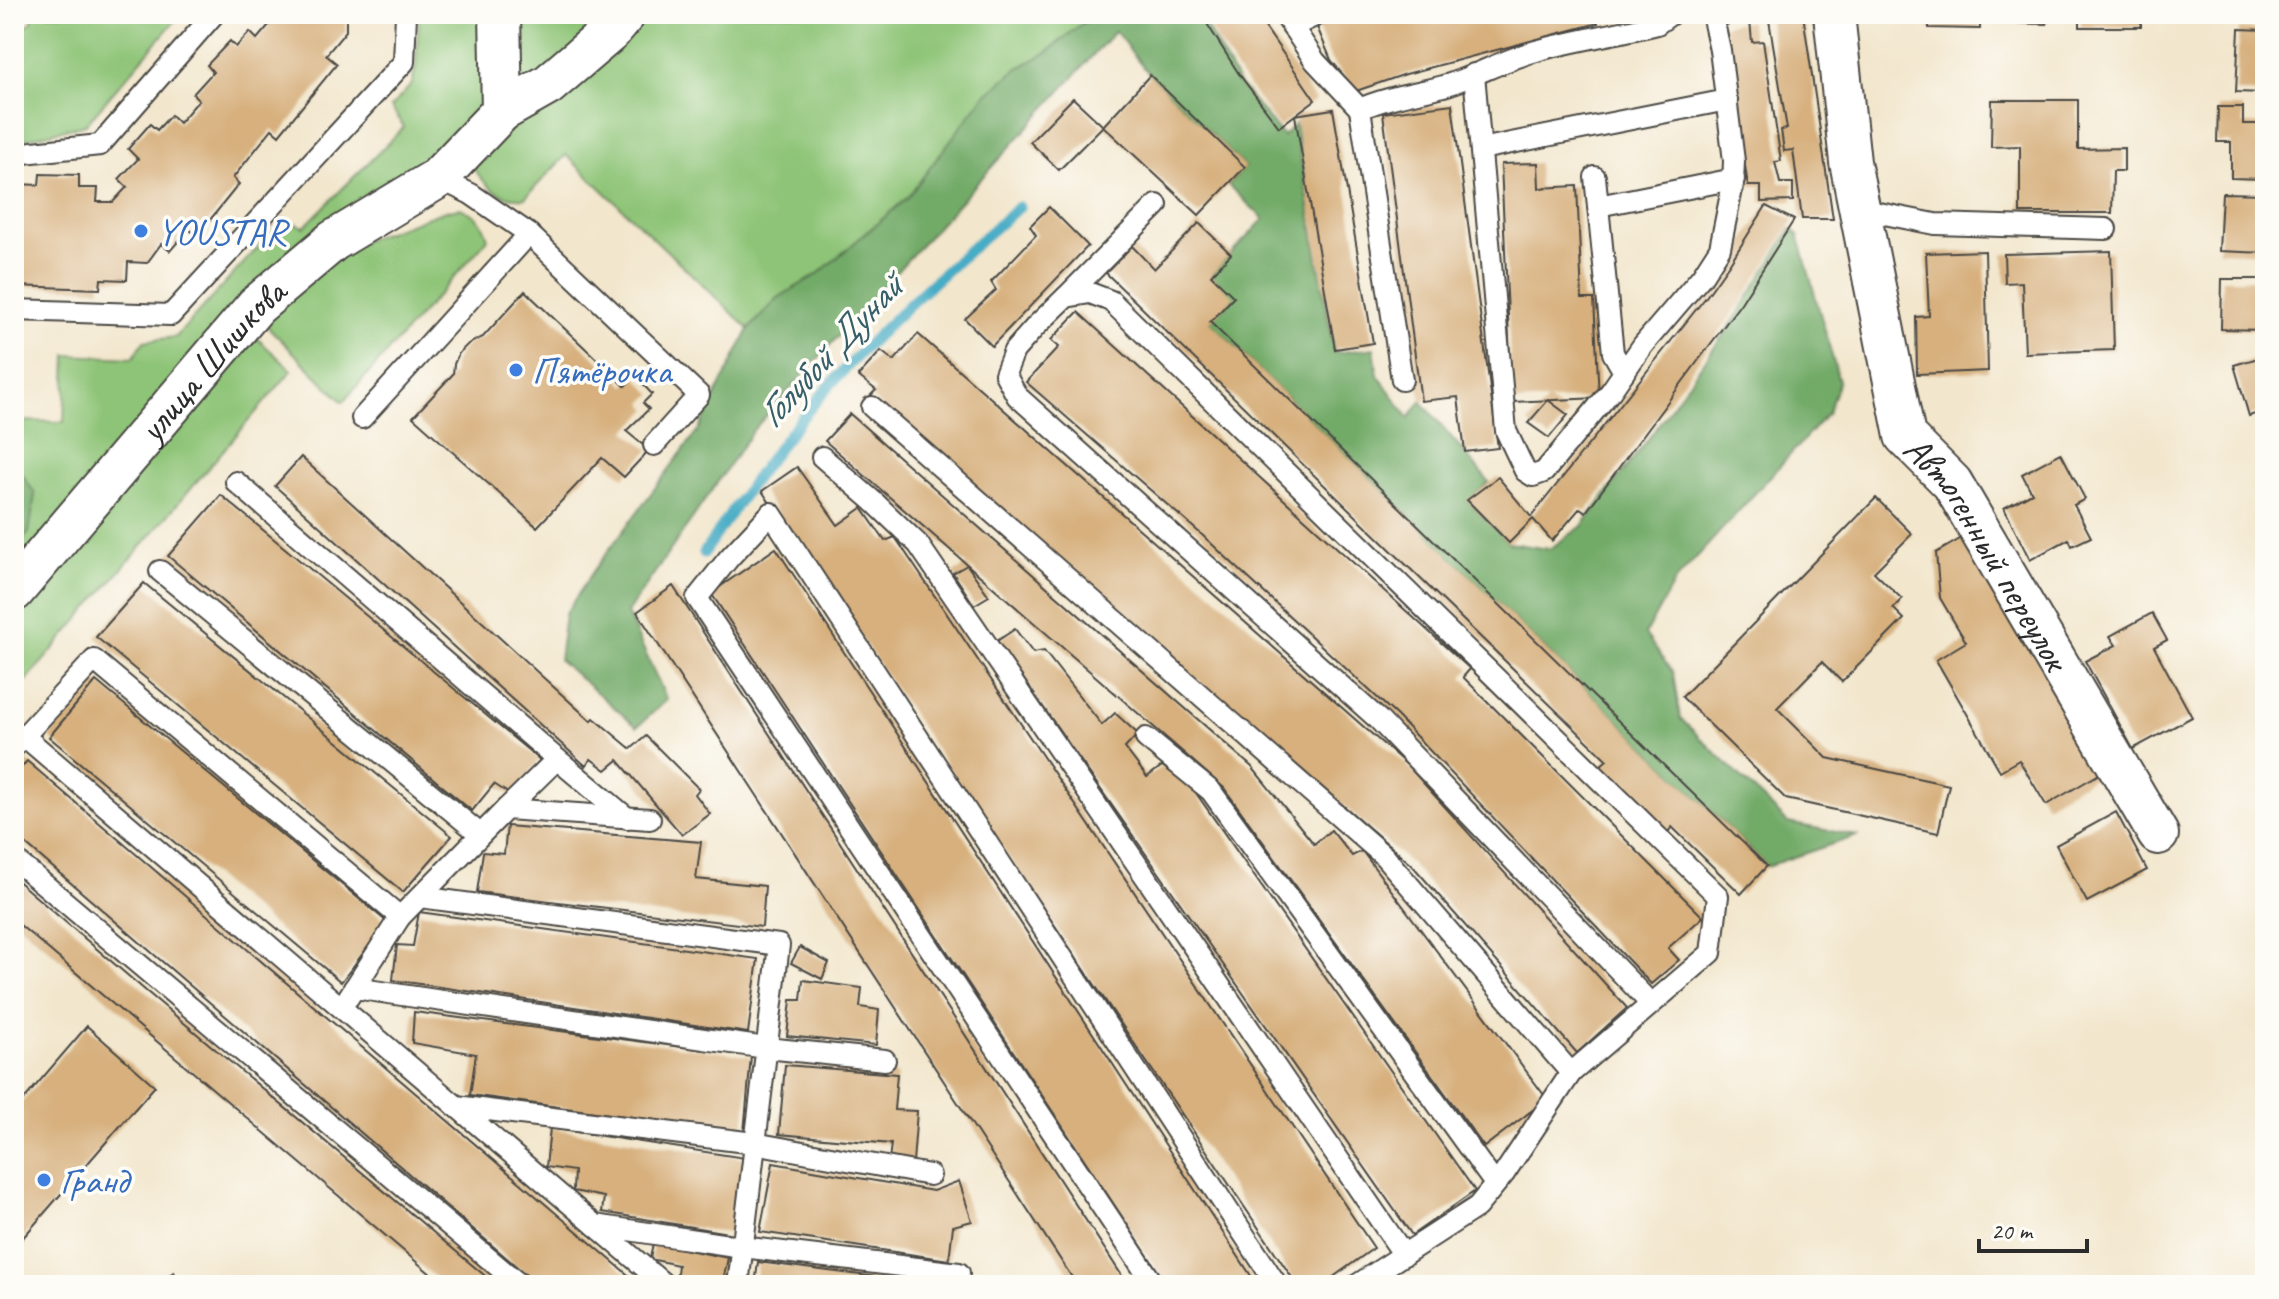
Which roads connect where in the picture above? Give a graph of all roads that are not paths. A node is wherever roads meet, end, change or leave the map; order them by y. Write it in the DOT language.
graph roads {
  1 [pos="214,14"];
  2 [pos="406,14"];
  3 [pos="500,14"];
  4 [pos="625,14"];
  5 [pos="1319,14"];
  6 [pos="1671,14"];
  7 [pos="1712,14"];
  8 [pos="1834,14"];
  9 [pos="1288,21"];
  10 [pos="1474,74"];
  11 [pos="1727,100"];
  12 [pos="1360,109"];
  13 [pos="502,111"];
  14 [pos="1481,149"];
  15 [pos="14,154"];
  16 [pos="1595,177"];
  17 [pos="438,178"];
  18 [pos="1734,179"];
  19 [pos="1157,205"];
  20 [pos="1598,206"];
  21 [pos="1859,209"];
  22 [pos="2106,229"];
  23 [pos="529,234"];
  24 [pos="1066,297"];
  25 [pos="14,310"];
  26 [pos="1624,372"];
  27 [pos="1402,380"];
  28 [pos="872,407"];
  29 [pos="362,418"];
  30 [pos="654,445"];
  31 [pos="822,457"];
  32 [pos="236,482"];
  33 [pos="160,571"];
  34 [pos="14,591"];
  35 [pos="1146,738"];
  36 [pos="19,742"];
  37 [pos="557,759"];
  38 [pos="506,809"];
  39 [pos="627,818"];
  40 [pos="650,819"];
  41 [pos="480,834"];
  42 [pos="2158,834"];
  43 [pos="14,859"];
  44 [pos="420,897"];
  45 [pos="400,917"];
  46 [pos="354,988"];
  47 [pos="1651,1004"];
  48 [pos="342,1008"];
  49 [pos="766,1048"];
  50 [pos="885,1060"];
  51 [pos="1571,1073"];
  52 [pos="456,1106"];
  53 [pos="754,1143"];
  54 [pos="930,1175"];
  55 [pos="1495,1184"];
  56 [pos="595,1225"];
  57 [pos="742,1247"];
  58 [pos="1404,1255"];
  59 [pos="520,1285"];
  60 [pos="665,1285"];
  61 [pos="738,1285"];
  62 [pos="957,1285"];
  63 [pos="1154,1285"];
  64 [pos="1277,1285"];
  65 [pos="1357,1285"];
  1 -- 15 [label="lane"];
  2 -- 25 [label="lane"];
  3 -- 13 [label="street"];
  4 -- 13 [label="street, улица Шишкова"];
  5 -- 9 [label="lane"];
  6 -- 10 [label="lane"];
  7 -- 11 [label="lane"];
  8 -- 21 [label="street, Автогенный переулок"];
  9 -- 12 [label="lane"];
  10 -- 12 [label="lane"];
  10 -- 14 [label="lane"];
  11 -- 14 [label="lane"];
  11 -- 18 [label="lane"];
  12 -- 27 [label="lane"];
  13 -- 17 [label="street, улица Шишкова"];
  14 -- 26 [label="lane"];
  16 -- 20 [label="lane"];
  17 -- 23 [label="lane"];
  17 -- 34 [label="street, улица Шишкова"];
  18 -- 20 [label="lane"];
  18 -- 26 [label="lane"];
  19 -- 24 [label="lane"];
  20 -- 26 [label="lane"];
  21 -- 22 [label="lane"];
  21 -- 42 [label="street, Автогенный переулок"];
  23 -- 29 [label="lane"];
  23 -- 30 [label="lane"];
  24 -- 47 [label="lane"];
  24 -- 47 [label="lane"];
  28 -- 51 [label="lane"];
  31 -- 58 [label="lane"];
  32 -- 37 [label="lane"];
  33 -- 41 [label="lane"];
  35 -- 55 [label="lane"];
  36 -- 45 [label="lane"];
  36 -- 48 [label="lane"];
  37 -- 38 [label="lane"];
  37 -- 39 [label="lane"];
  38 -- 39 [label="lane"];
  38 -- 41 [label="lane"];
  39 -- 40 [label="lane"];
  41 -- 44 [label="lane"];
  43 -- 59 [label="lane"];
  44 -- 45 [label="lane"];
  44 -- 49 [label="lane"];
  45 -- 46 [label="lane"];
  46 -- 48 [label="lane"];
  46 -- 49 [label="lane"];
  47 -- 51 [label="lane"];
  48 -- 52 [label="lane"];
  49 -- 50 [label="lane"];
  49 -- 53 [label="lane"];
  51 -- 55 [label="lane"];
  52 -- 53 [label="lane"];
  52 -- 56 [label="lane"];
  53 -- 54 [label="lane"];
  53 -- 57 [label="lane"];
  55 -- 58 [label="lane"];
  56 -- 57 [label="lane"];
  56 -- 60 [label="lane"];
  57 -- 61 [label="lane"];
  57 -- 62 [label="lane"];
  58 -- 65 [label="lane"];
  63 -- 64 [label="lane"];
}
